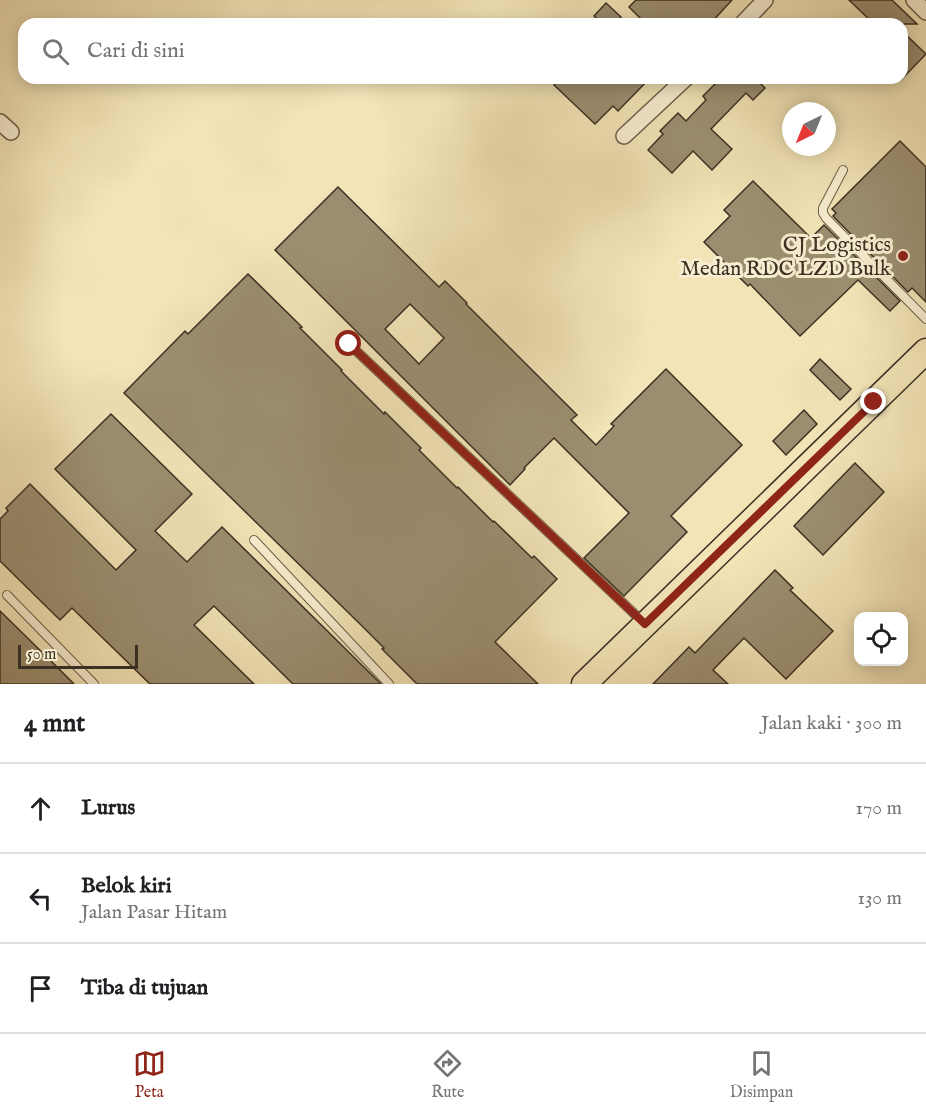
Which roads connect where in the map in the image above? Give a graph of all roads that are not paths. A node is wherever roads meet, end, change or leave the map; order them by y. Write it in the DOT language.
graph roads {
  1 [pos="765,0"];
  2 [pos="914,0"];
  3 [pos="926,12"];
  4 [pos="747,18"];
  5 [pos="680,84"];
  6 [pos="624,136"];
  7 [pos="843,170"];
  8 [pos="926,320"];
  9 [pos="349,344"];
  10 [pos="926,351"];
  11 [pos="254,540"];
  12 [pos="7,595"];
  13 [pos="645,624"];
  14 [pos="94,684"];
  15 [pos="389,684"];
  16 [pos="584,684"];
  1 -- 4 [label="street"];
  2 -- 3 [label="street"];
  5 -- 6 [label="street"];
  7 -- 8 [label="lane"];
  9 -- 13 [label="lane"];
  10 -- 13 [label="main road"];
  11 -- 15 [label="lane"];
  12 -- 14 [label="lane"];
  13 -- 16 [label="main road"];
}
